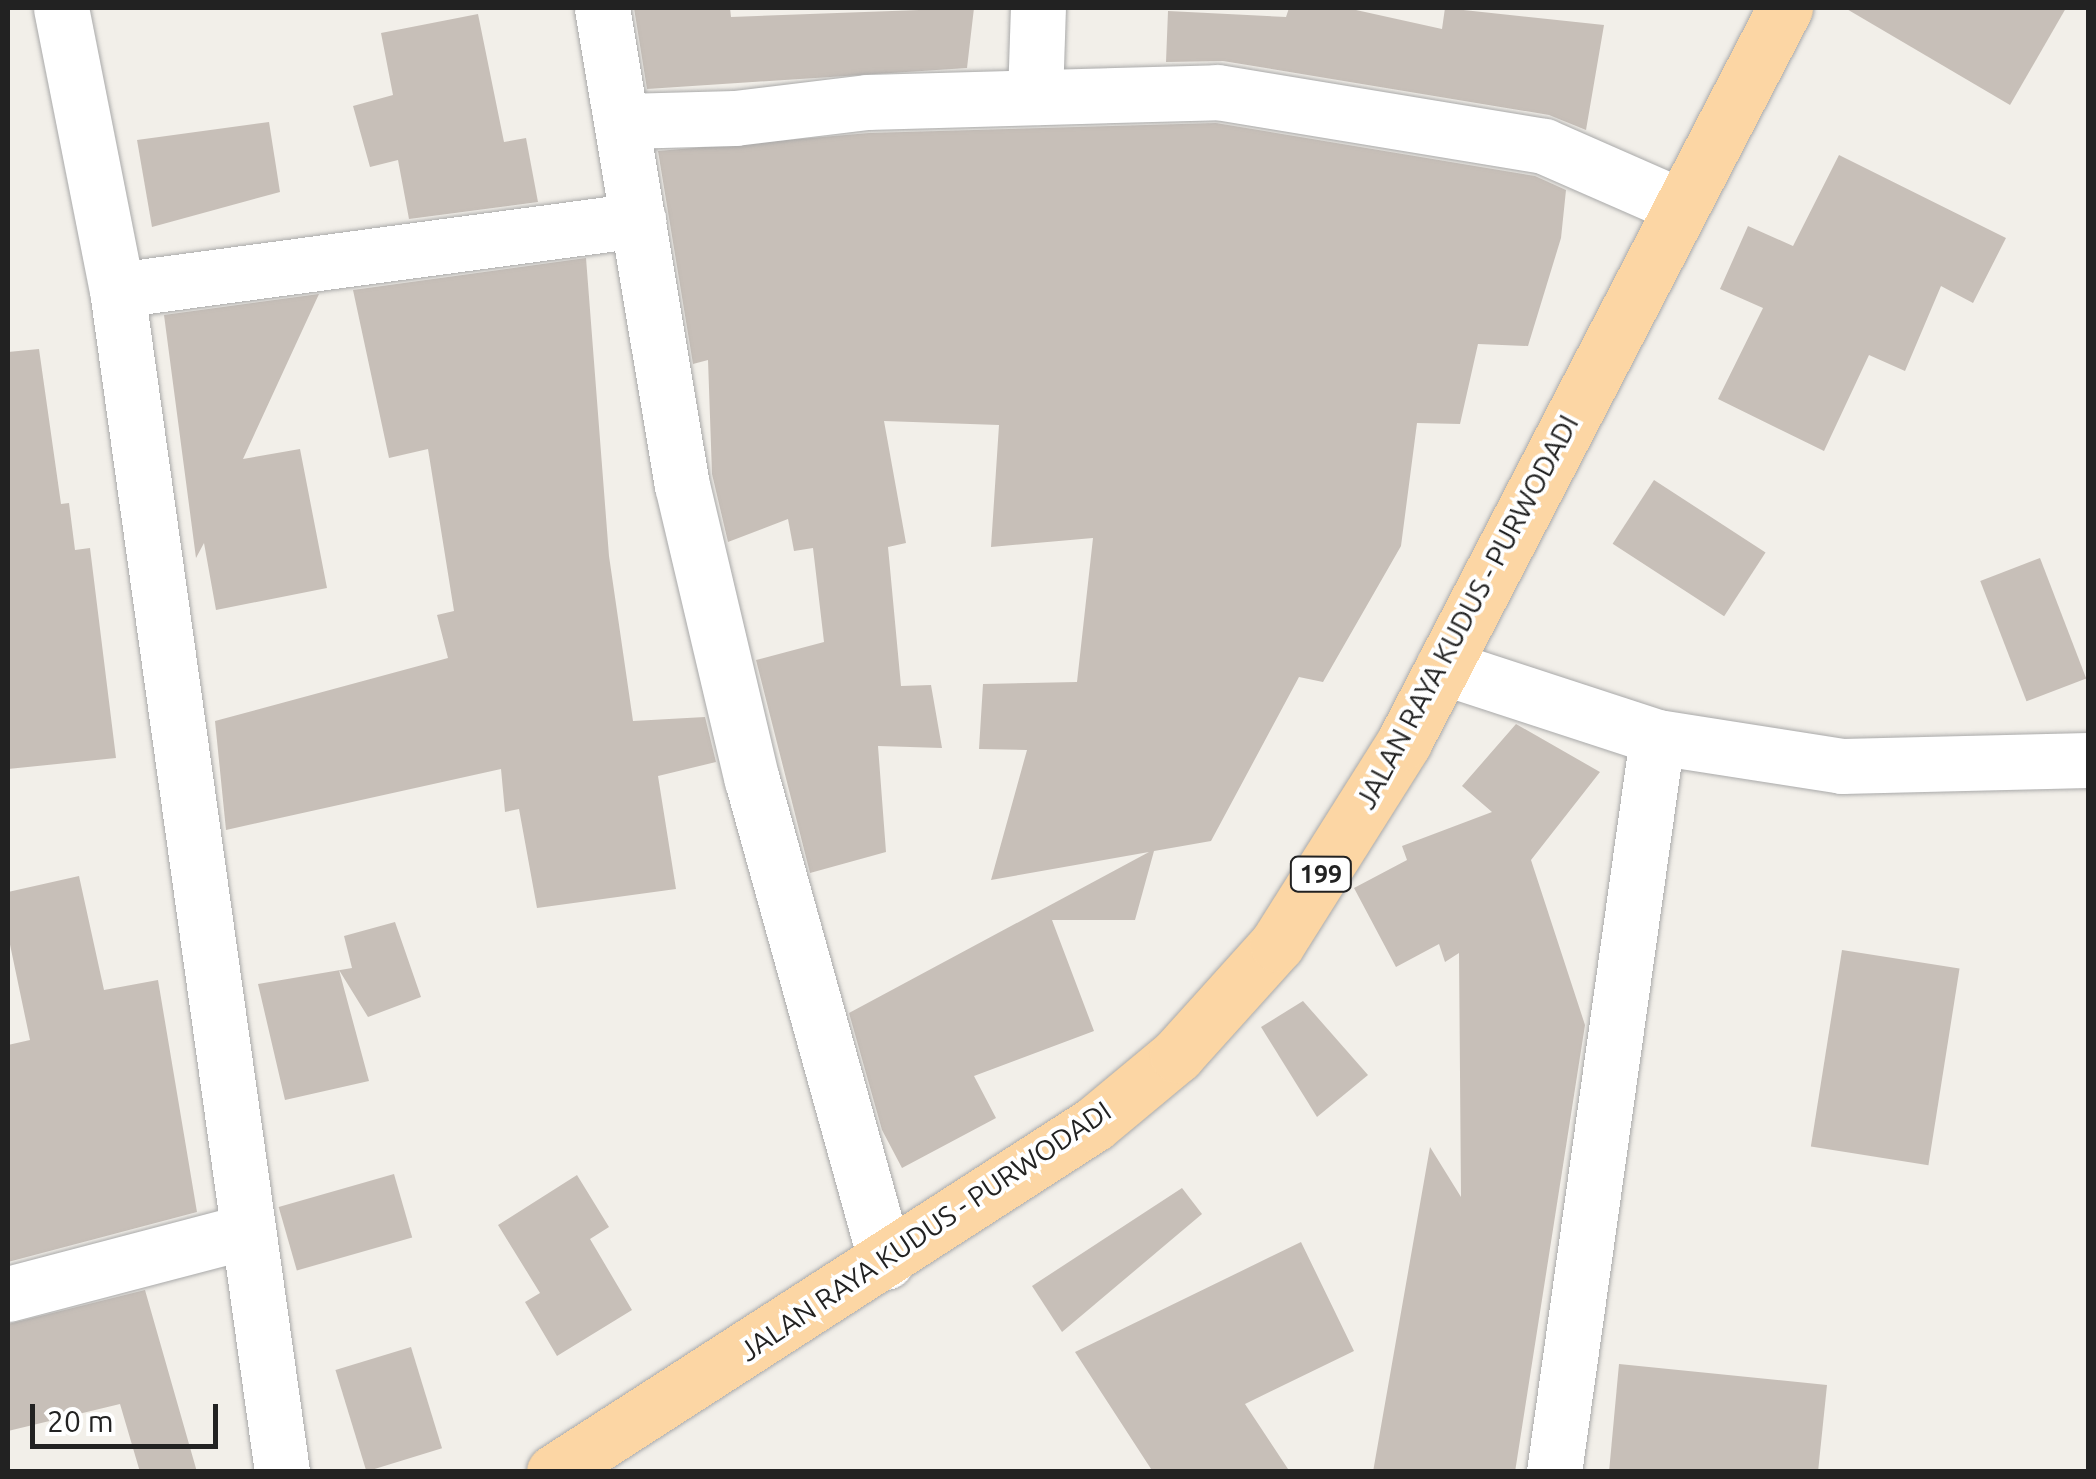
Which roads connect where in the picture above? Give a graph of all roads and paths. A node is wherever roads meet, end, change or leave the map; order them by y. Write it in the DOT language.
graph roads {
  1 [pos="61,8"];
  2 [pos="602,8"];
  3 [pos="1038,8"];
  4 [pos="1785,8"];
  5 [pos="1035,97"];
  6 [pos="624,121"];
  7 [pos="1682,206"];
  8 [pos="638,220"];
  9 [pos="118,290"];
  10 [pos="1443,667"];
  11 [pos="1658,738"];
  12 [pos="2088,760"];
  13 [pos="245,1232"];
  14 [pos="886,1262"];
  15 [pos="8,1294"];
  16 [pos="282,1472"];
  17 [pos="554,1472"];
  18 [pos="1554,1472"];
  1 -- 9 [label="street"];
  2 -- 6 [label="street"];
  3 -- 5 [label="street"];
  4 -- 7 [label="main road, JALAN RAYA KUDUS - PURWODADI / 199"];
  5 -- 6 [label="street"];
  5 -- 7 [label="street"];
  6 -- 8 [label="street"];
  7 -- 10 [label="main road, JALAN RAYA KUDUS - PURWODADI / 199"];
  8 -- 9 [label="street"];
  8 -- 14 [label="street"];
  9 -- 13 [label="street"];
  10 -- 11 [label="street"];
  10 -- 14 [label="main road, JALAN RAYA KUDUS - PURWODADI / 199"];
  11 -- 12 [label="street"];
  11 -- 18 [label="street"];
  13 -- 15 [label="street"];
  13 -- 16 [label="street"];
  14 -- 17 [label="main road, JALAN RAYA KUDUS - PURWODADI / 199"];
}
